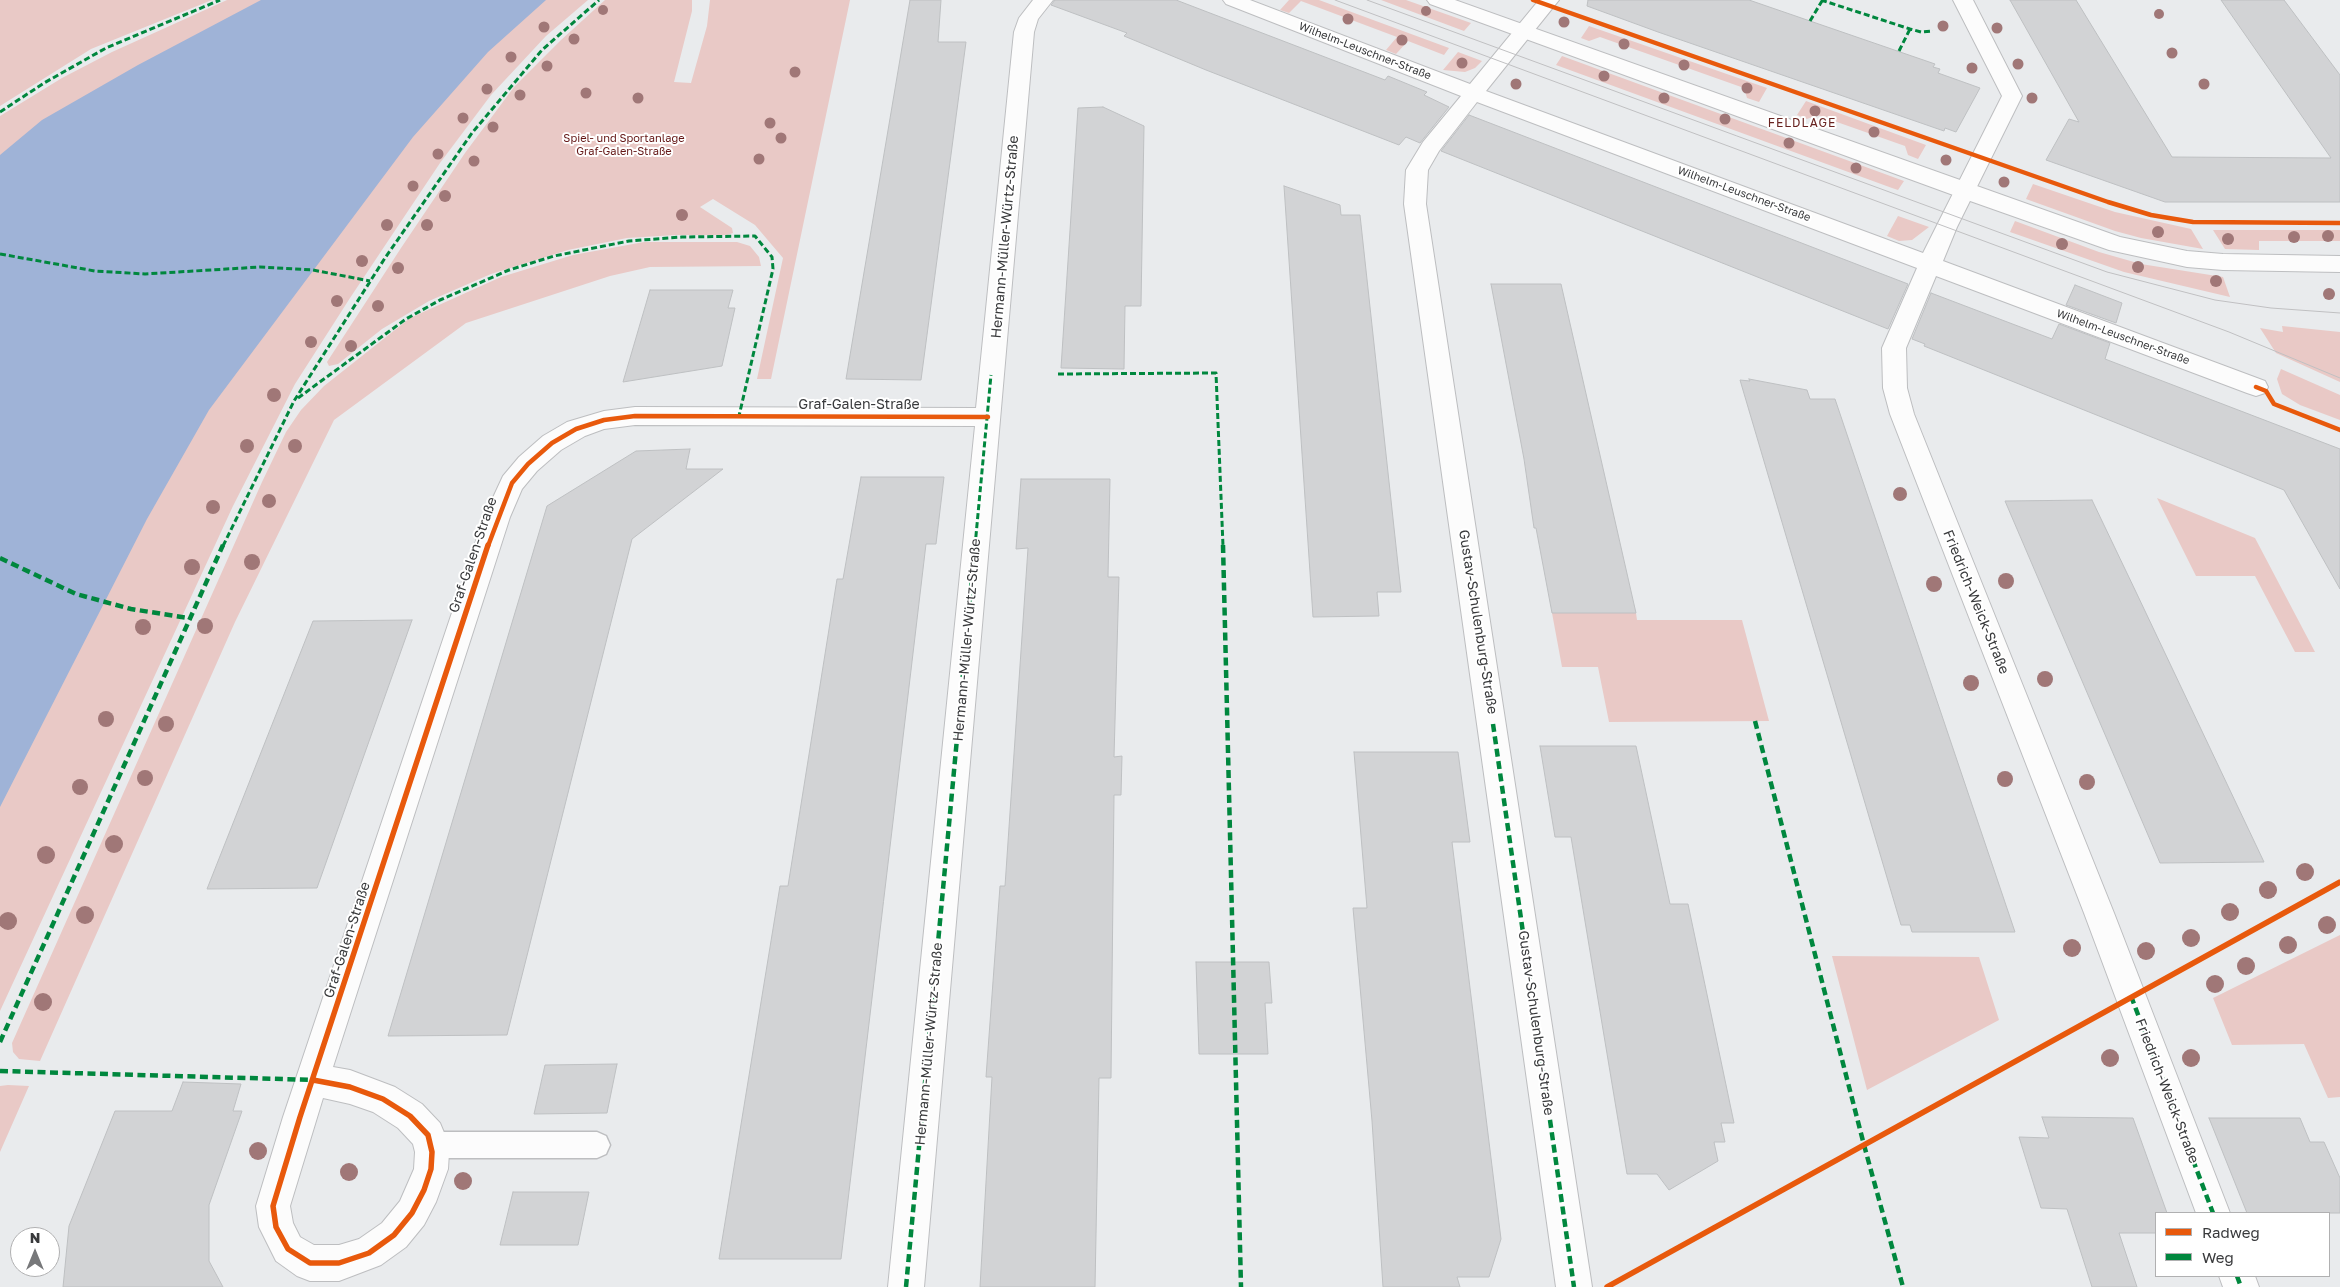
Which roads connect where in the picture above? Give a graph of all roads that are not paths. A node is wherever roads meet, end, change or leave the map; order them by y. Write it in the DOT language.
graph roads {
  1 [pos="1044,0"];
  2 [pos="1232,0"];
  3 [pos="1436,0"];
  4 [pos="1549,0"];
  5 [pos="1963,0"];
  6 [pos="1523,31"];
  7 [pos="1473,93"];
  8 [pos="1964,191"];
  9 [pos="1930,263"];
  10 [pos="2340,264"];
  11 [pos="2256,387"];
  12 [pos="988,417"];
  13 [pos="313,1080"];
  14 [pos="430,1145"];
  15 [pos="597,1145"];
  16 [pos="2213,1212"];
  17 [pos="906,1287"];
  18 [pos="1574,1287"];
  1 -- 12 [label="street, Hermann-Müller-Würtz-Straße"];
  2 -- 7 [label="street, Wilhelm-Leuschner-Straße"];
  3 -- 6 [label="street"];
  4 -- 6 [label="street, Gustav-Schulenburg-Straße"];
  5 -- 8 [label="street, Friedrich-Weick-Straße"];
  6 -- 7 [label="street, Gustav-Schulenburg-Straße"];
  6 -- 8 [label="street"];
  7 -- 9 [label="street, Wilhelm-Leuschner-Straße"];
  7 -- 18 [label="street, Gustav-Schulenburg-Straße"];
  8 -- 9 [label="street, Friedrich-Weick-Straße"];
  8 -- 10 [label="street"];
  9 -- 11 [label="street, Wilhelm-Leuschner-Straße"];
  9 -- 16 [label="street, Friedrich-Weick-Straße"];
  12 -- 13 [label="street, Graf-Galen-Straße"];
  12 -- 17 [label="street, Hermann-Müller-Würtz-Straße"];
  13 -- 14 [label="street, Graf-Galen-Straße"];
  13 -- 14 [label="street, Graf-Galen-Straße"];
  14 -- 15 [label="lane"];
}
